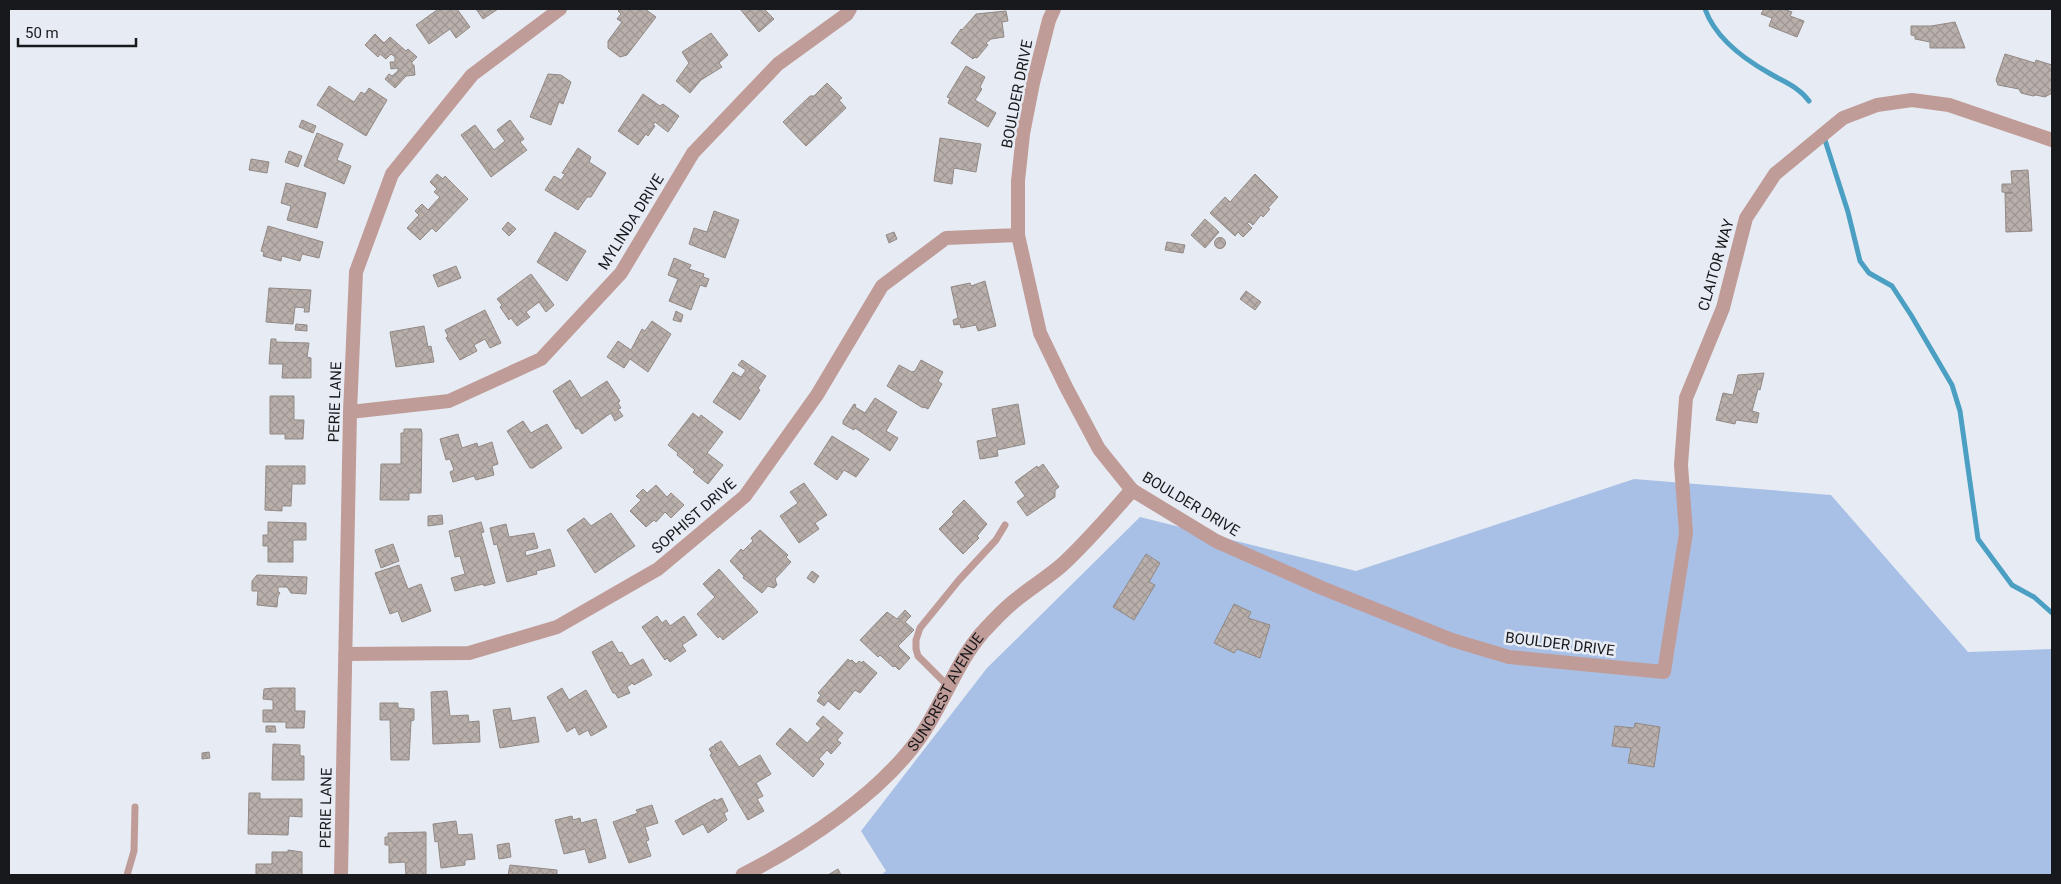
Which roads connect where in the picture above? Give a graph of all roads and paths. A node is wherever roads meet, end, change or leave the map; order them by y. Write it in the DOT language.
graph roads {
  1 [pos="560,9"];
  2 [pos="850,9"];
  3 [pos="1054,9"];
  4 [pos="2052,140"];
  5 [pos="1018,235"];
  6 [pos="350,412"];
  7 [pos="1132,490"];
  8 [pos="1004,525"];
  9 [pos="345,654"];
  10 [pos="1664,672"];
  11 [pos="949,688"];
  12 [pos="135,807"];
  13 [pos="127,875"];
  14 [pos="341,875"];
  15 [pos="743,875"];
  1 -- 6 [label="street, PERIE LANE"];
  2 -- 6 [label="street, MYLINDA DRIVE"];
  3 -- 5 [label="street, BOULDER DRIVE"];
  4 -- 10 [label="street, CLAITOR WAY"];
  5 -- 7 [label="street, BOULDER DRIVE"];
  5 -- 9 [label="street, SOPHIST DRIVE"];
  6 -- 9 [label="street, PERIE LANE"];
  7 -- 10 [label="street, BOULDER DRIVE"];
  7 -- 11 [label="street, SUNCREST AVENUE"];
  8 -- 11 [label="lane"];
  9 -- 14 [label="street, PERIE LANE"];
  11 -- 15 [label="street, SUNCREST AVENUE"];
  12 -- 13 [label="lane"];
}
